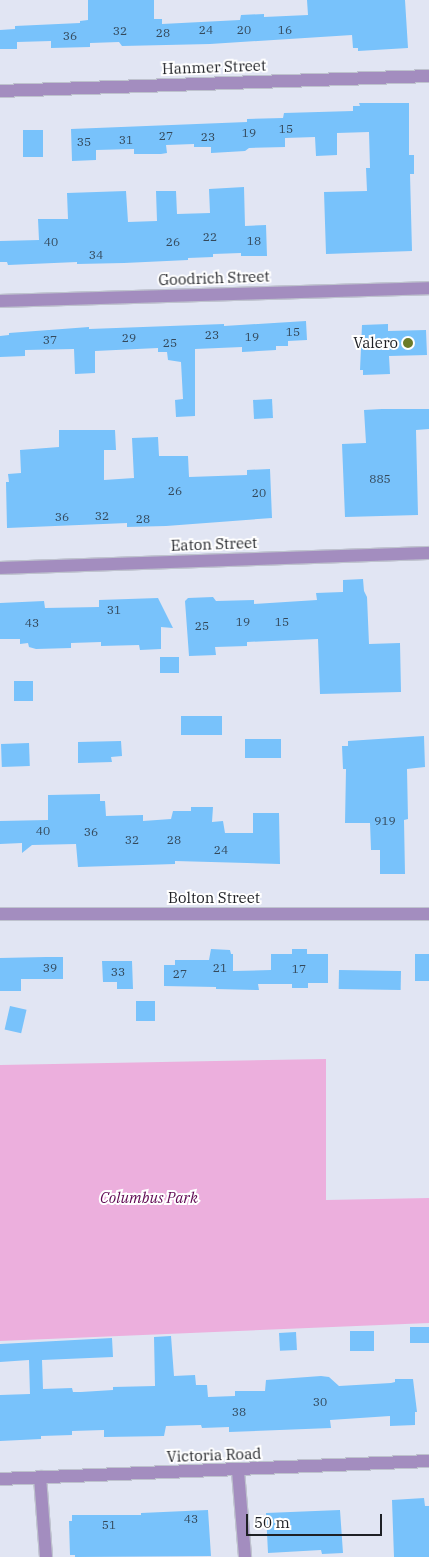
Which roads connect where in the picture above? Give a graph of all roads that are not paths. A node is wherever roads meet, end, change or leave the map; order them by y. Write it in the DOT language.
graph roads {
  1 [pos="429,76"];
  2 [pos="0,91"];
  3 [pos="429,288"];
  4 [pos="0,301"];
  5 [pos="425,554"];
  6 [pos="0,568"];
  7 [pos="0,914"];
  8 [pos="429,914"];
  9 [pos="429,1461"];
  10 [pos="238,1471"];
  11 [pos="40,1477"];
  12 [pos="0,1479"];
  13 [pos="46,1557"];
  14 [pos="244,1557"];
  1 -- 2 [label="street, Hanmer Street"];
  3 -- 4 [label="street, Goodrich Street"];
  5 -- 6 [label="street, Eaton Street"];
  7 -- 8 [label="street, Bolton Street"];
  9 -- 10 [label="street, Victoria Road"];
  10 -- 11 [label="street, Victoria Road"];
  10 -- 14 [label="street"];
  11 -- 12 [label="street, Victoria Road"];
  11 -- 13 [label="street"];
}
